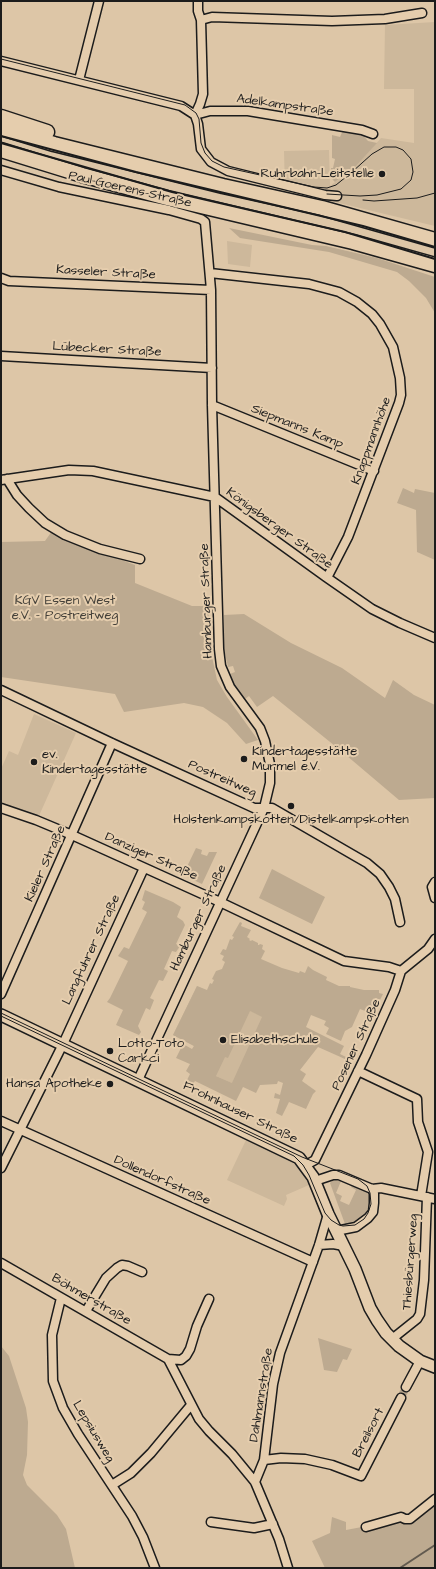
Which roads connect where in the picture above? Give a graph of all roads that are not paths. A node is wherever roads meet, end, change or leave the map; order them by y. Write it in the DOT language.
graph roads {
  1 [pos="99,1"];
  2 [pos="198,1"];
  3 [pos="422,14"];
  4 [pos="201,20"];
  5 [pos="1,61"];
  6 [pos="79,80"];
  7 [pos="195,115"];
  8 [pos="1,117"];
  9 [pos="1,128"];
  10 [pos="373,134"];
  11 [pos="1,150"];
  12 [pos="1,160"];
  13 [pos="124,161"];
  14 [pos="1,170"];
  15 [pos="337,196"];
  16 [pos="167,198"];
  17 [pos="435,240"];
  18 [pos="435,265"];
  19 [pos="210,272"];
  20 [pos="1,278"];
  21 [pos="211,290"];
  22 [pos="1,356"];
  23 [pos="212,368"];
  24 [pos="212,405"];
  25 [pos="374,472"];
  26 [pos="4,480"];
  27 [pos="215,496"];
  28 [pos="140,559"];
  29 [pos="326,578"];
  30 [pos="435,638"];
  31 [pos="1,690"];
  32 [pos="112,743"];
  33 [pos="1,808"];
  34 [pos="264,808"];
  35 [pos="72,835"];
  36 [pos="144,868"];
  37 [pos="435,882"];
  38 [pos="435,898"];
  39 [pos="220,902"];
  40 [pos="400,922"];
  41 [pos="435,940"];
  42 [pos="401,971"];
  43 [pos="1,994"];
  44 [pos="1,1014"];
  45 [pos="63,1044"];
  46 [pos="358,1070"];
  47 [pos="138,1080"];
  48 [pos="1,1121"];
  49 [pos="20,1130"];
  50 [pos="306,1165"];
  51 [pos="1,1168"];
  52 [pos="315,1181"];
  53 [pos="372,1189"];
  54 [pos="428,1197"];
  55 [pos="328,1214"];
  56 [pos="336,1231"];
  57 [pos="319,1245"];
  58 [pos="344,1246"];
  59 [pos="313,1262"];
  60 [pos="1,1263"];
  61 [pos="142,1272"];
  62 [pos="61,1298"];
  63 [pos="209,1299"];
  64 [pos="86,1311"];
  65 [pos="392,1339"];
  66 [pos="168,1359"];
  67 [pos="420,1360"];
  68 [pos="435,1367"];
  69 [pos="406,1387"];
  70 [pos="401,1398"];
  71 [pos="191,1405"];
  72 [pos="264,1460"];
  73 [pos="255,1482"];
  74 [pos="112,1485"];
  75 [pos="435,1499"];
  76 [pos="211,1522"];
  77 [pos="273,1524"];
  78 [pos="366,1527"];
  79 [pos="155,1568"];
  80 [pos="288,1568"];
  1 -- 6 [label="street"];
  2 -- 4 [label="street"];
  3 -- 4 [label="street"];
  4 -- 7 [label="street"];
  5 -- 6 [label="street"];
  6 -- 7 [label="street"];
  7 -- 10 [label="street, Adelkampstraße"];
  7 -- 15 [label="street"];
  8 -- 13 [label="highway"];
  9 -- 13 [label="highway"];
  11 -- 16 [label="highway"];
  12 -- 16 [label="highway"];
  13 -- 17 [label="highway"];
  14 -- 19 [label="street, Paul-Goerens-Straße"];
  16 -- 18 [label="highway"];
  19 -- 21 [label="street, Hamburger Straße"];
  19 -- 25 [label="street, Knappmannhöhe"];
  20 -- 21 [label="street, Kasseler Straße"];
  21 -- 23 [label="street, Hamburger Straße"];
  22 -- 23 [label="street, Lübecker Straße"];
  23 -- 24 [label="street, Hamburger Straße"];
  24 -- 25 [label="street, Siepmanns Kamp"];
  24 -- 27 [label="street, Hamburger Straße"];
  25 -- 29 [label="street, Knappmannhöhe"];
  26 -- 27 [label="street, Königsberger Straße"];
  26 -- 28 [label="street"];
  27 -- 29 [label="street, Königsberger Straße"];
  27 -- 34 [label="street, Hamburger Straße"];
  29 -- 30 [label="street, Königsberger Straße"];
  31 -- 32 [label="street, Postreitweg"];
  32 -- 34 [label="street, Postreitweg"];
  32 -- 35 [label="street, Kieler Straße"];
  33 -- 35 [label="street, Danziger Straße"];
  34 -- 39 [label="street, Hamburger Straße"];
  34 -- 40 [label="street, Postreitweg"];
  35 -- 36 [label="street, Danziger Straße"];
  35 -- 43 [label="street, Kieler Straße"];
  36 -- 39 [label="street, Danziger Straße"];
  36 -- 45 [label="street, Langfuhrer Straße"];
  37 -- 38 [label="street"];
  39 -- 42 [label="street, Danziger Straße"];
  39 -- 47 [label="street, Hamburger Straße"];
  41 -- 42 [label="street"];
  42 -- 46 [label="street, Posener Straße"];
  44 -- 45 [label="main road, Frohnhauser Straße"];
  45 -- 47 [label="main road, Frohnhauser Straße"];
  45 -- 49 [label="street, Langfuhrer Straße"];
  46 -- 50 [label="street, Posener Straße"];
  46 -- 54 [label="street, Thiesbürgerweg"];
  47 -- 50 [label="main road, Frohnhauser Straße"];
  48 -- 49 [label="street, Dollendorfstraße"];
  49 -- 51 [label="street, Langfuhrer Straße"];
  49 -- 59 [label="street, Dollendorfstraße"];
  50 -- 52 [label="main road, Frohnhauser Straße"];
  52 -- 53 [label="street"];
  52 -- 55 [label="main road, Frohnhauser Straße"];
  53 -- 54 [label="street"];
  53 -- 56 [label="street"];
  54 -- 65 [label="street, Thiesbürgerweg"];
  55 -- 56 [label="main road, Frohnhauser Straße"];
  55 -- 57 [label="street, Dahlmannstraße"];
  56 -- 58 [label="main road, Frohnhauser Straße"];
  57 -- 58 [label="street"];
  57 -- 59 [label="street, Dahlmannstraße"];
  58 -- 65 [label="main road, Frohnhauser Straße"];
  59 -- 72 [label="street, Dahlmannstraße"];
  60 -- 62 [label="street, Böhmerstraße"];
  61 -- 64 [label="street"];
  62 -- 64 [label="street, Böhmerstraße"];
  62 -- 74 [label="street, Lepsiusweg"];
  63 -- 66 [label="street"];
  64 -- 66 [label="street, Böhmerstraße"];
  65 -- 67 [label="main road, Frohnhauser Straße"];
  66 -- 71 [label="street"];
  67 -- 68 [label="main road, Frohnhauser Straße"];
  67 -- 69 [label="street"];
  70 -- 72 [label="street, Breilsort"];
  71 -- 73 [label="street"];
  71 -- 74 [label="street"];
  72 -- 73 [label="street, Dahlmannstraße"];
  73 -- 77 [label="street"];
  74 -- 79 [label="street, Lepsiusweg"];
  75 -- 78 [label="street"];
  76 -- 77 [label="street"];
  77 -- 80 [label="street"];
}
